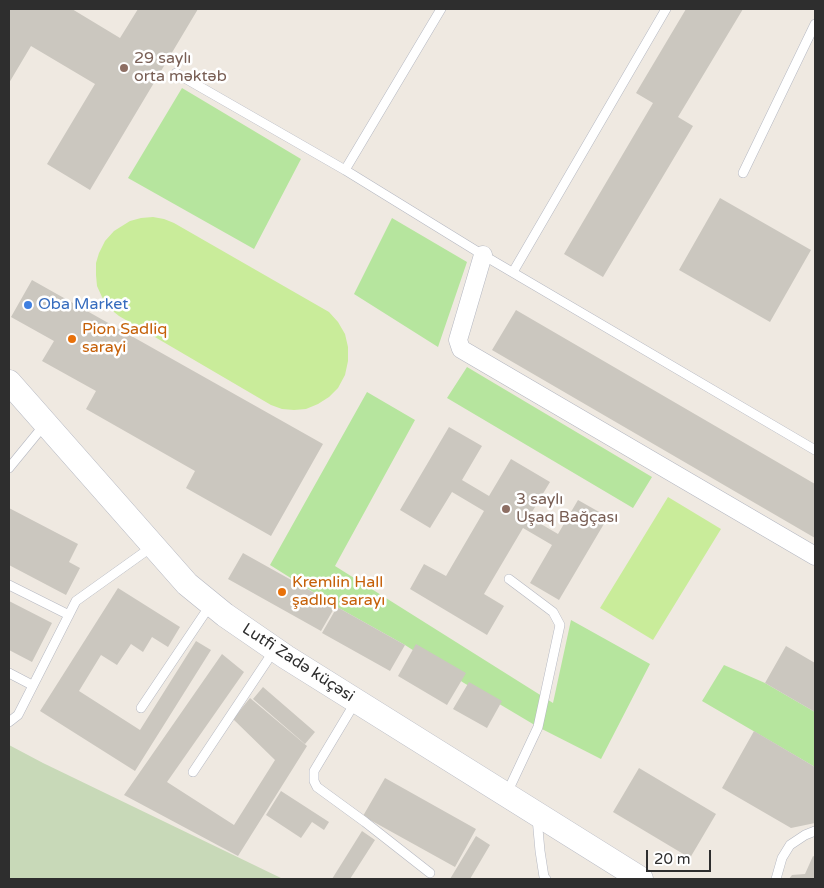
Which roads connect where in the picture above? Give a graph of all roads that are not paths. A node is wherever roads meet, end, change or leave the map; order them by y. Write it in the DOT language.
graph roads {
  1 [pos="441,9"];
  2 [pos="666,9"];
  3 [pos="815,24"];
  4 [pos="176,73"];
  5 [pos="345,170"];
  6 [pos="743,173"];
  7 [pos="483,255"];
  8 [pos="513,272"];
  9 [pos="9,382"];
  10 [pos="46,424"];
  11 [pos="815,450"];
  12 [pos="9,468"];
  13 [pos="153,546"];
  14 [pos="815,556"];
  15 [pos="509,579"];
  16 [pos="9,585"];
  17 [pos="211,604"];
  18 [pos="69,615"];
  19 [pos="275,649"];
  20 [pos="9,673"];
  21 [pos="32,685"];
  22 [pos="356,701"];
  23 [pos="141,708"];
  24 [pos="9,722"];
  25 [pos="193,772"];
  26 [pos="506,796"];
  27 [pos="537,815"];
  28 [pos="815,831"];
  29 [pos="430,873"];
  30 [pos="631,877"];
  31 [pos="546,879"];
  32 [pos="776,879"];
  1 -- 5 [label="lane"];
  2 -- 8 [label="lane"];
  3 -- 6 [label="lane"];
  4 -- 5 [label="lane"];
  5 -- 7 [label="lane"];
  7 -- 8 [label="lane"];
  7 -- 14 [label="street"];
  8 -- 11 [label="lane"];
  9 -- 10 [label="main road, Lutfi Zadə küçəsi"];
  10 -- 12 [label="lane"];
  10 -- 13 [label="main road, Lutfi Zadə küçəsi"];
  13 -- 17 [label="main road, Lutfi Zadə küçəsi"];
  13 -- 18 [label="lane"];
  15 -- 26 [label="lane"];
  16 -- 18 [label="lane"];
  17 -- 19 [label="main road, Lutfi Zadə küçəsi"];
  17 -- 23 [label="lane"];
  18 -- 21 [label="lane"];
  19 -- 22 [label="main road, Lutfi Zadə küçəsi"];
  19 -- 25 [label="lane"];
  20 -- 21 [label="lane"];
  21 -- 24 [label="lane"];
  22 -- 26 [label="main road, Lutfi Zadə küçəsi"];
  22 -- 29 [label="lane"];
  26 -- 27 [label="main road, Lutfi Zadə küçəsi"];
  27 -- 30 [label="main road, Lutfi Zadə küçəsi"];
  27 -- 31 [label="lane"];
  28 -- 32 [label="lane"];
}
